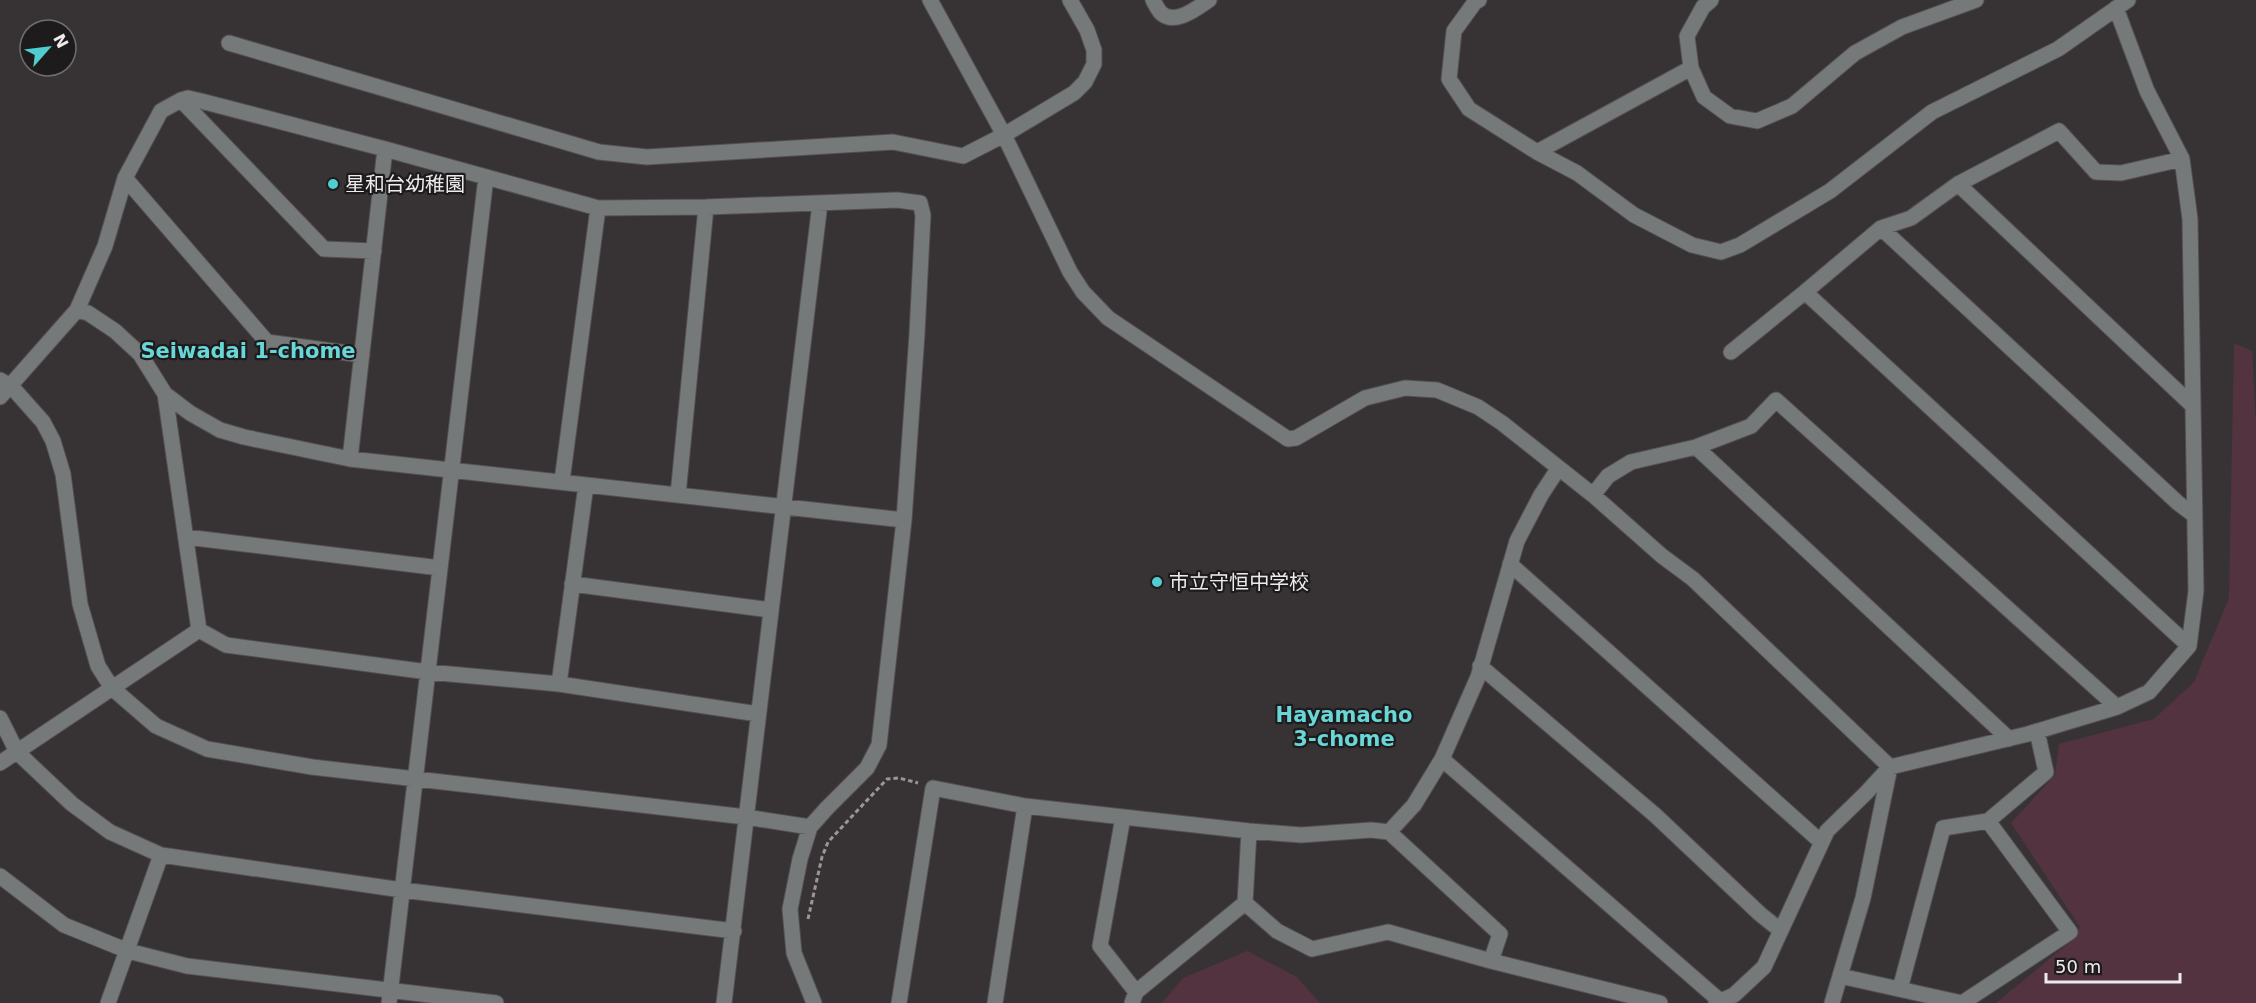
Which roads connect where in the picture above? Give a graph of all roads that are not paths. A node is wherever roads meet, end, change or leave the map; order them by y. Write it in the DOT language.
graph roads {
  1 [pos="930,0"];
  2 [pos="1070,0"];
  3 [pos="1153,0"];
  4 [pos="1209,0"];
  5 [pos="1479,0"];
  6 [pos="1711,0"];
  7 [pos="1976,0"];
  8 [pos="2122,4"];
  9 [pos="228,43"];
  10 [pos="1691,68"];
  11 [pos="181,100"];
  12 [pos="1004,135"];
  13 [pos="385,148"];
  14 [pos="1537,152"];
  15 [pos="2182,159"];
  16 [pos="486,177"];
  17 [pos="125,178"];
  18 [pos="1958,184"];
  19 [pos="820,203"];
  20 [pos="706,207"];
  21 [pos="598,208"];
  22 [pos="1881,228"];
  23 [pos="374,251"];
  24 [pos="1805,292"];
  25 [pos="76,310"];
  26 [pos="1731,352"];
  27 [pos="362,354"];
  28 [pos="4,388"];
  29 [pos="165,394"];
  30 [pos="2192,405"];
  31 [pos="1696,447"];
  32 [pos="350,459"];
  33 [pos="1558,469"];
  34 [pos="452,470"];
  35 [pos="562,481"];
  36 [pos="586,485"];
  37 [pos="678,495"];
  38 [pos="1593,495"];
  39 [pos="784,507"];
  40 [pos="2194,515"];
  41 [pos="904,520"];
  42 [pos="186,537"];
  43 [pos="1510,564"];
  44 [pos="440,568"];
  45 [pos="572,584"];
  46 [pos="771,610"];
  47 [pos="200,630"];
  48 [pos="2188,646"];
  49 [pos="1480,666"];
  50 [pos="428,672"];
  51 [pos="559,684"];
  52 [pos="112,688"];
  53 [pos="2117,707"];
  54 [pos="759,714"];
  55 [pos="0,718"];
  56 [pos="2037,731"];
  57 [pos="2009,739"];
  58 [pos="17,752"];
  59 [pos="1442,759"];
  60 [pos="0,763"];
  61 [pos="1890,767"];
  62 [pos="415,780"];
  63 [pos="1025,806"];
  64 [pos="746,817"];
  65 [pos="1123,817"];
  66 [pos="1988,821"];
  67 [pos="810,827"];
  68 [pos="1249,831"];
  69 [pos="1389,832"];
  70 [pos="1821,842"];
  71 [pos="161,855"];
  72 [pos="0,876"];
  73 [pos="402,890"];
  74 [pos="1245,903"];
  75 [pos="1780,930"];
  76 [pos="734,931"];
  77 [pos="128,951"];
  78 [pos="1491,961"];
  79 [pos="1840,976"];
  80 [pos="1900,989"];
  81 [pos="390,997"];
  82 [pos="1134,997"];
  83 [pos="1718,1002"];
  84 [pos="108,1003"];
  85 [pos="496,1003"];
  86 [pos="724,1003"];
  87 [pos="814,1003"];
  88 [pos="899,1003"];
  89 [pos="995,1003"];
  90 [pos="1660,1003"];
  91 [pos="1832,1003"];
  1 -- 12 [label="street"];
  2 -- 12 [label="street"];
  3 -- 4 [label="street"];
  5 -- 14 [label="street"];
  6 -- 10 [label="street"];
  7 -- 10 [label="street"];
  8 -- 14 [label="street"];
  8 -- 15 [label="street"];
  9 -- 12 [label="street"];
  10 -- 14 [label="street"];
  11 -- 13 [label="street"];
  11 -- 17 [label="street"];
  11 -- 23 [label="street"];
  12 -- 33 [label="street"];
  13 -- 16 [label="street"];
  13 -- 23 [label="street"];
  15 -- 18 [label="street"];
  15 -- 30 [label="street"];
  16 -- 21 [label="street"];
  16 -- 34 [label="street"];
  17 -- 25 [label="street"];
  17 -- 27 [label="street"];
  18 -- 22 [label="street"];
  18 -- 30 [label="street"];
  19 -- 20 [label="street"];
  19 -- 39 [label="street"];
  19 -- 41 [label="street"];
  20 -- 21 [label="street"];
  20 -- 37 [label="street"];
  21 -- 35 [label="street"];
  22 -- 24 [label="street"];
  22 -- 40 [label="street"];
  23 -- 27 [label="street"];
  24 -- 26 [label="street"];
  24 -- 48 [label="street"];
  25 -- 28 [label="street"];
  25 -- 29 [label="street"];
  27 -- 32 [label="street"];
  28 -- 52 [label="street"];
  29 -- 32 [label="street"];
  29 -- 42 [label="street"];
  30 -- 40 [label="street"];
  31 -- 38 [label="street"];
  31 -- 53 [label="street"];
  31 -- 57 [label="street"];
  32 -- 34 [label="street"];
  33 -- 38 [label="street"];
  33 -- 43 [label="street"];
  34 -- 35 [label="street"];
  34 -- 44 [label="street"];
  35 -- 36 [label="street"];
  36 -- 37 [label="street"];
  36 -- 45 [label="street"];
  37 -- 39 [label="street"];
  38 -- 61 [label="street"];
  39 -- 41 [label="street"];
  39 -- 46 [label="street"];
  40 -- 48 [label="street"];
  41 -- 67 [label="street"];
  42 -- 44 [label="street"];
  42 -- 47 [label="street"];
  43 -- 49 [label="street"];
  43 -- 70 [label="street"];
  44 -- 50 [label="street"];
  45 -- 46 [label="street"];
  45 -- 51 [label="street"];
  46 -- 54 [label="street"];
  47 -- 50 [label="street"];
  47 -- 52 [label="street"];
  48 -- 53 [label="street"];
  49 -- 59 [label="street"];
  49 -- 75 [label="street"];
  50 -- 51 [label="street"];
  50 -- 62 [label="street"];
  51 -- 54 [label="street"];
  52 -- 58 [label="street"];
  52 -- 62 [label="street"];
  53 -- 56 [label="street"];
  54 -- 64 [label="street"];
  55 -- 58 [label="street"];
  56 -- 57 [label="street"];
  56 -- 66 [label="street"];
  57 -- 61 [label="street"];
  58 -- 60 [label="street"];
  58 -- 71 [label="street"];
  59 -- 69 [label="street"];
  59 -- 83 [label="street"];
  61 -- 70 [label="street"];
  61 -- 79 [label="street"];
  62 -- 64 [label="street"];
  62 -- 73 [label="street"];
  63 -- 65 [label="street"];
  63 -- 88 [label="street"];
  63 -- 89 [label="street"];
  64 -- 67 [label="street"];
  64 -- 76 [label="street"];
  65 -- 68 [label="street"];
  65 -- 82 [label="street"];
  66 -- 80 [label="street"];
  66 -- 80 [label="street"];
  67 -- 87 [label="street"];
  68 -- 69 [label="street"];
  68 -- 74 [label="street"];
  69 -- 78 [label="street"];
  70 -- 75 [label="street"];
  71 -- 73 [label="street"];
  71 -- 77 [label="street"];
  72 -- 77 [label="street"];
  73 -- 76 [label="street"];
  73 -- 81 [label="street"];
  74 -- 78 [label="street"];
  74 -- 82 [label="street"];
  75 -- 83 [label="street"];
  76 -- 86 [label="street"];
  77 -- 81 [label="street"];
  77 -- 84 [label="street"];
  78 -- 90 [label="street"];
  79 -- 80 [label="street"];
  79 -- 91 [label="street"];
  81 -- 85 [label="street"];
}
